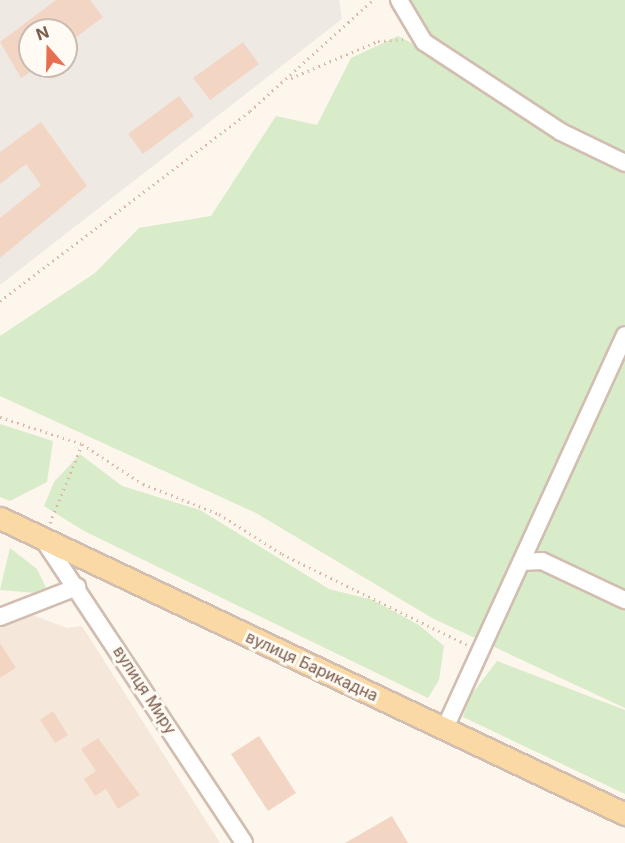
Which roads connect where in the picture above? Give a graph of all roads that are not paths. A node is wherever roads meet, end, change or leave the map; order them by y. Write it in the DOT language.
graph roads {
  1 [pos="399,0"];
  2 [pos="625,163"];
  3 [pos="625,335"];
  4 [pos="0,518"];
  5 [pos="43,539"];
  6 [pos="522,562"];
  7 [pos="77,587"];
  8 [pos="625,600"];
  9 [pos="0,617"];
  10 [pos="445,728"];
  11 [pos="625,814"];
  12 [pos="244,843"];
  1 -- 2 [label="street"];
  3 -- 6 [label="street"];
  4 -- 5 [label="main road, вулиця Барикадна"];
  5 -- 7 [label="street, вулиця Миру"];
  5 -- 10 [label="main road, вулиця Барикадна"];
  6 -- 8 [label="street"];
  6 -- 10 [label="street"];
  7 -- 9 [label="street"];
  7 -- 12 [label="street, вулиця Миру"];
  10 -- 11 [label="main road, вулиця Барикадна"];
}
